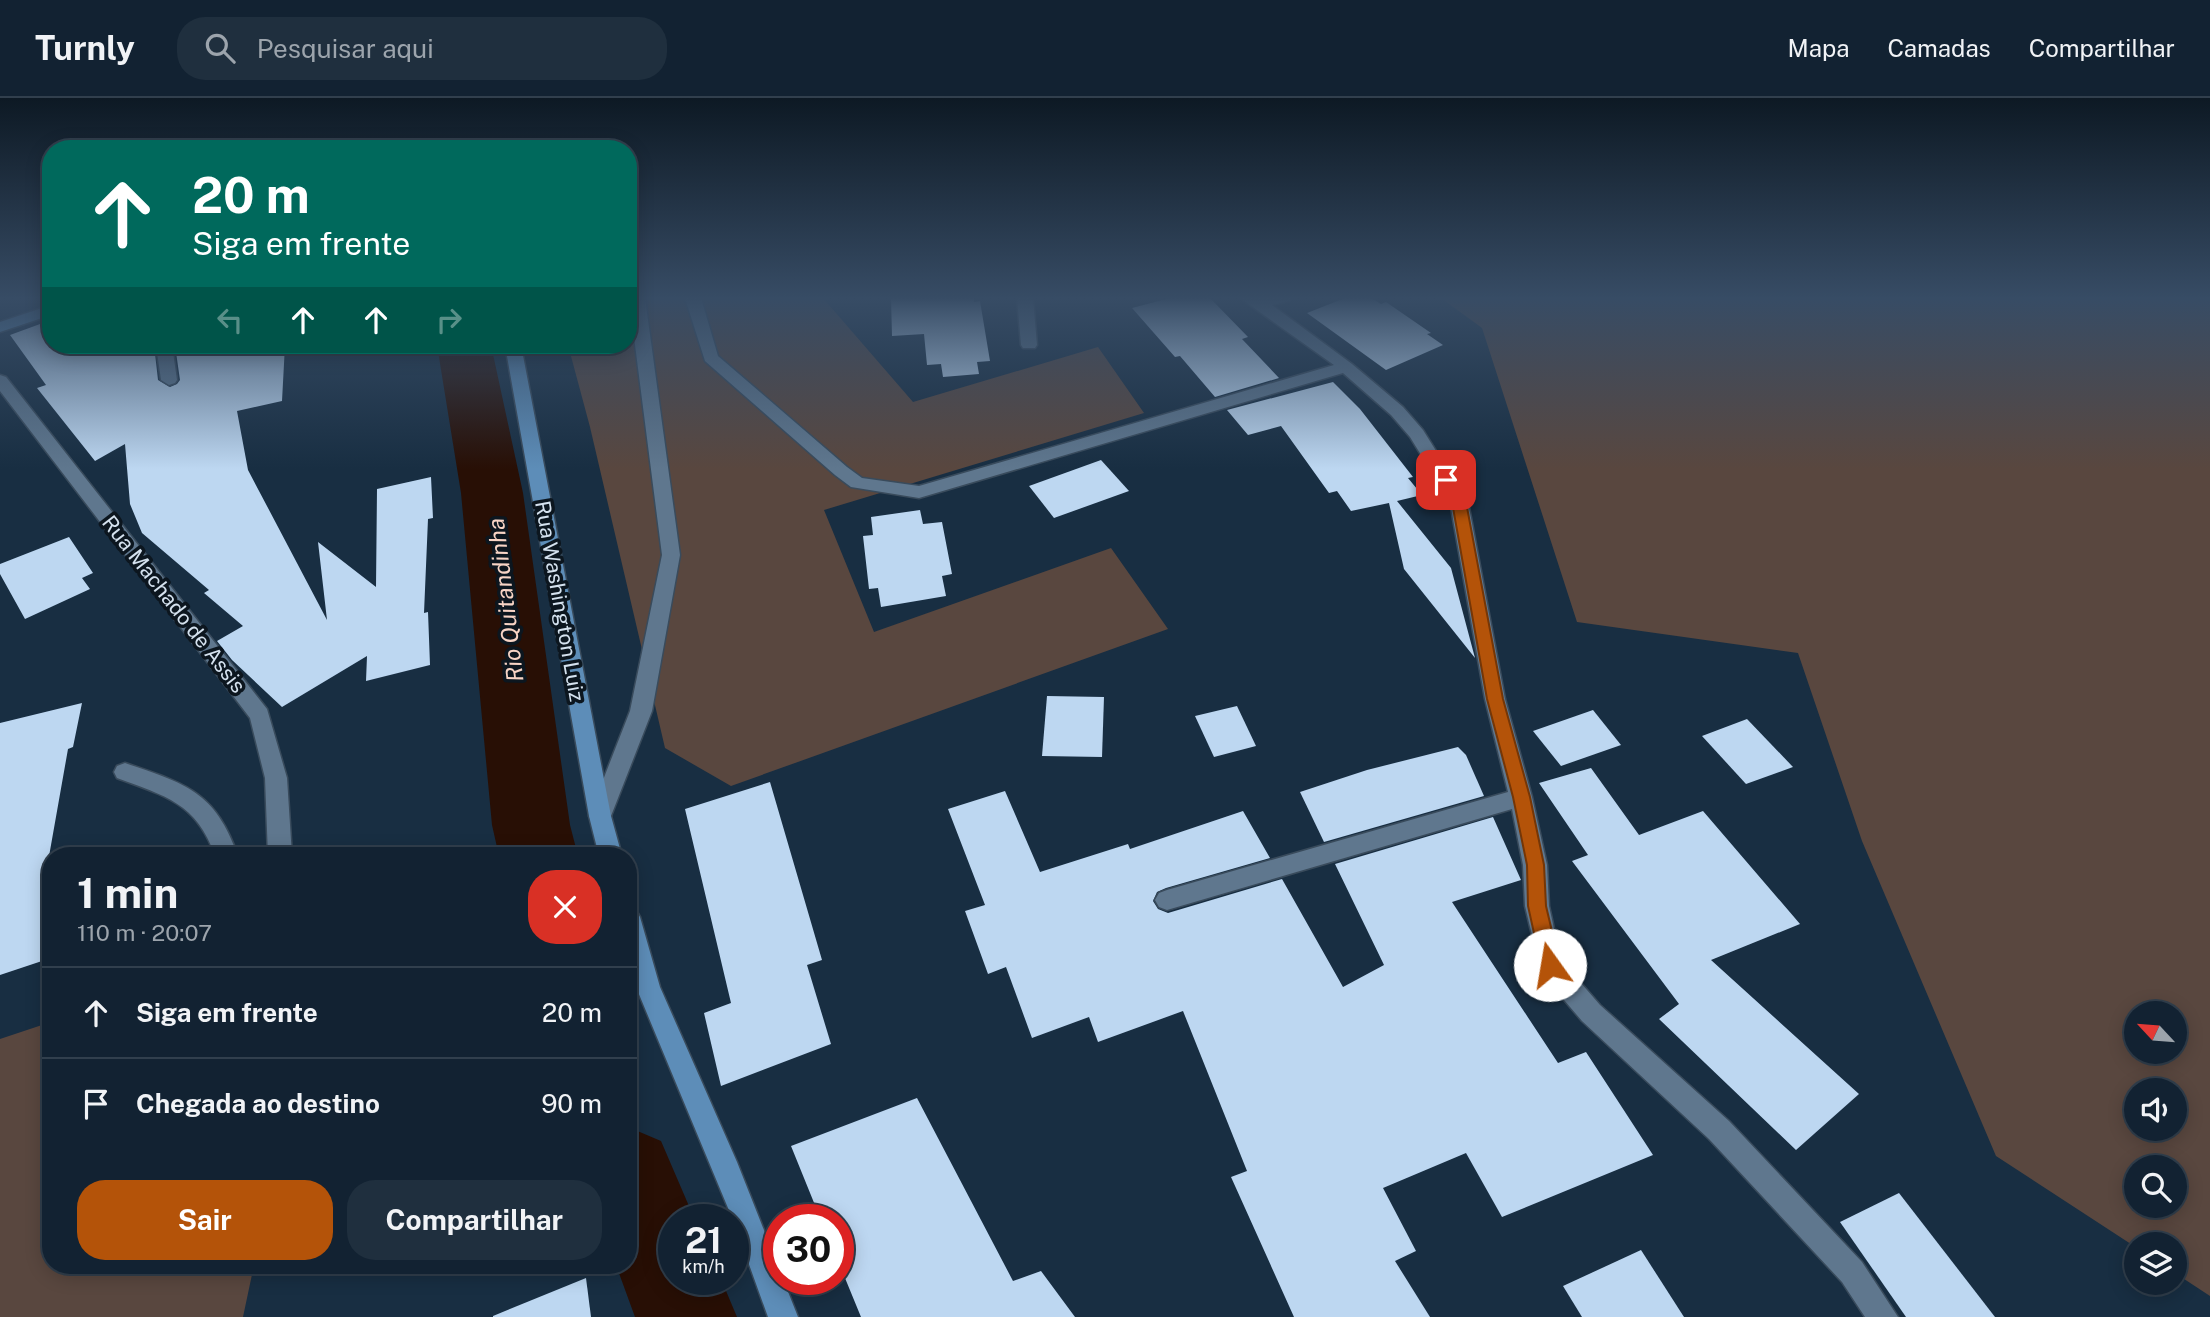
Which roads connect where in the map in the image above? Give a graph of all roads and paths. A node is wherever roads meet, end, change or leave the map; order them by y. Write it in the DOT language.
graph roads {
  1 [pos="165,355"];
  2 [pos="515,355"];
  3 [pos="644,355"];
  4 [pos="710,355"];
  5 [pos="1329,355"];
  6 [pos="1346,367"];
  7 [pos="0,380"];
  8 [pos="169,380"];
  9 [pos="125,772"];
  10 [pos="1521,797"];
  11 [pos="600,816"];
  12 [pos="223,847"];
  13 [pos="280,847"];
  14 [pos="609,847"];
  15 [pos="1167,900"];
  16 [pos="637,948"];
  17 [pos="783,1317"];
  18 [pos="1883,1317"];
  1 -- 8 [label="street"];
  2 -- 11 [label="main road, Rua Washington Luiz"];
  3 -- 11 [label="street"];
  4 -- 6 [label="street"];
  5 -- 6 [label="street"];
  6 -- 10 [label="street"];
  7 -- 13 [label="street, Rua Machado de Assis"];
  9 -- 12 [label="street"];
  10 -- 15 [label="street"];
  10 -- 18 [label="street"];
  11 -- 14 [label="main road, Rua Washington Luiz"];
  16 -- 17 [label="main road"];
}
